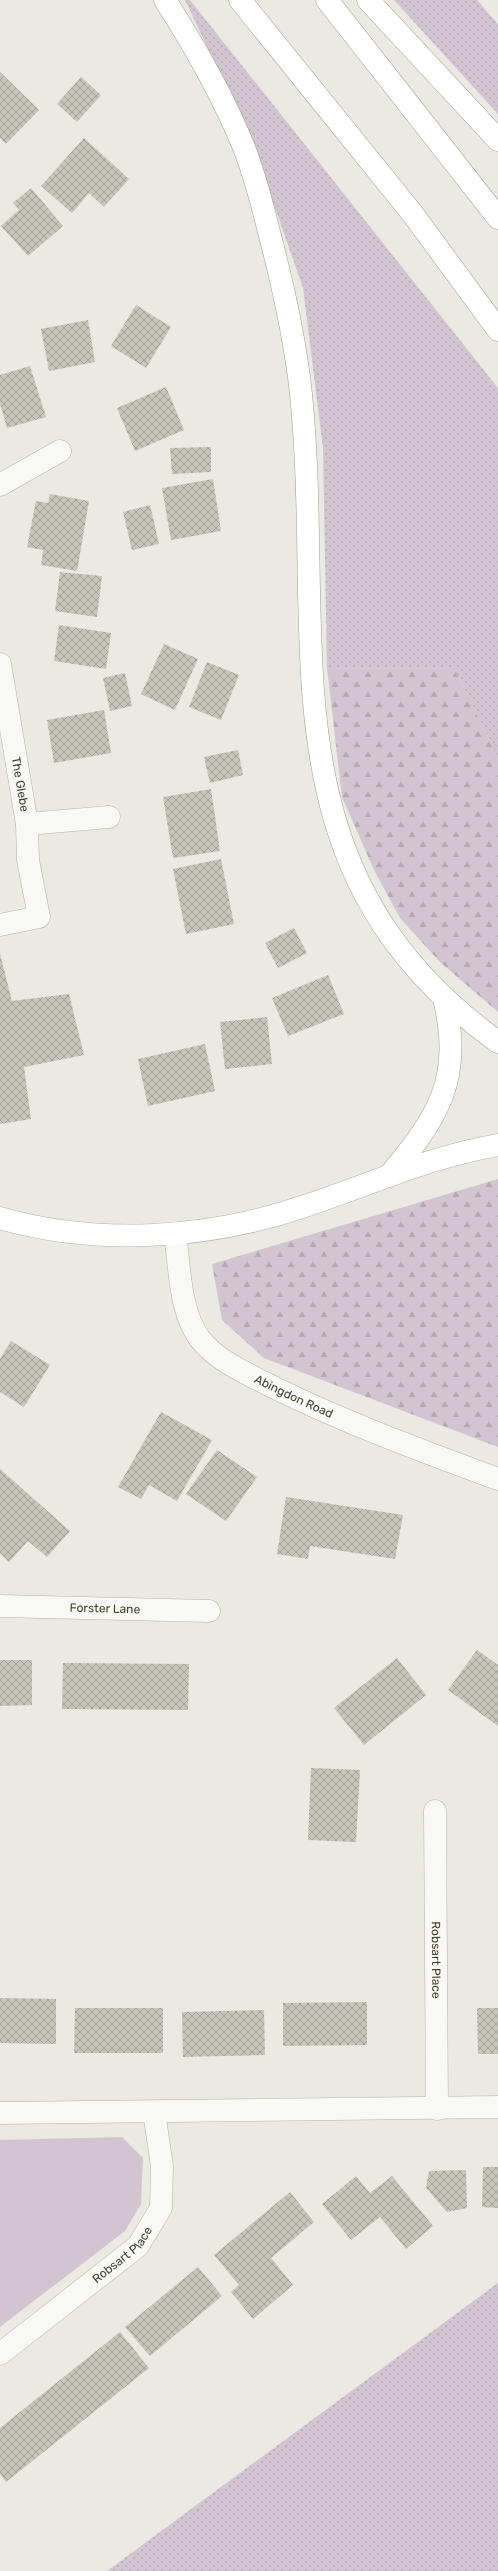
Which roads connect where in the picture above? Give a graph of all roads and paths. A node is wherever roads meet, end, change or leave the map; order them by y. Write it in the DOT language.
graph roads {
  1 [pos="165,0"];
  2 [pos="240,0"];
  3 [pos="327,0"];
  4 [pos="368,0"];
  5 [pos="498,140"];
  6 [pos="498,218"];
  7 [pos="498,330"];
  8 [pos="60,451"];
  9 [pos="0,485"];
  10 [pos="0,664"];
  11 [pos="108,817"];
  12 [pos="27,824"];
  13 [pos="0,925"];
  14 [pos="444,998"];
  15 [pos="498,1042"];
  16 [pos="498,1145"];
  17 [pos="389,1176"];
  18 [pos="0,1218"];
  19 [pos="175,1234"];
  20 [pos="498,1478"];
  21 [pos="0,1606"];
  22 [pos="209,1612"];
  23 [pos="435,1811"];
  24 [pos="498,2107"];
  25 [pos="437,2109"];
  26 [pos="154,2112"];
  27 [pos="0,2113"];
  28 [pos="0,2354"];
  1 -- 14 [label="main road"];
  2 -- 7 [label="main road"];
  3 -- 6 [label="main road"];
  4 -- 5 [label="main road"];
  8 -- 9 [label="street"];
  10 -- 12 [label="street, The Glebe"];
  11 -- 12 [label="street, The Glebe"];
  12 -- 13 [label="street"];
  14 -- 15 [label="main road"];
  14 -- 17 [label="main road"];
  16 -- 17 [label="main road"];
  17 -- 19 [label="main road"];
  18 -- 19 [label="main road"];
  19 -- 20 [label="street, Abingdon Road"];
  21 -- 22 [label="street, Forster Lane"];
  23 -- 25 [label="street, Robsart Place"];
  24 -- 25 [label="street"];
  25 -- 26 [label="street"];
  26 -- 27 [label="street"];
  26 -- 28 [label="street, Robsart Place"];
}
